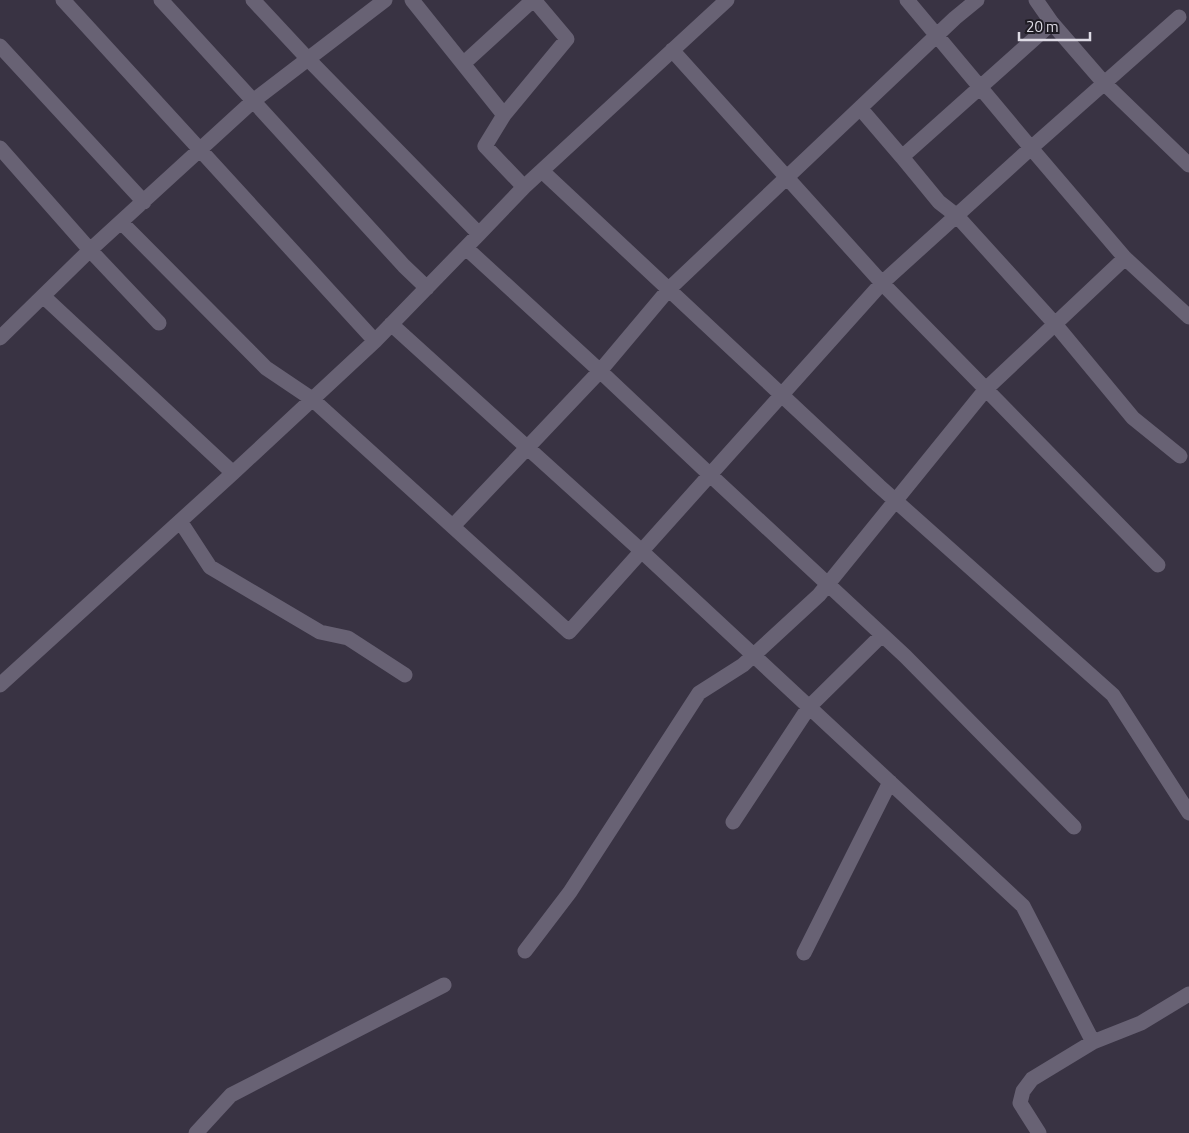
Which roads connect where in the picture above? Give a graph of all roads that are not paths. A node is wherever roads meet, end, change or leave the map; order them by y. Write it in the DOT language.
graph roads {
  1 [pos="64,0"];
  2 [pos="161,0"];
  3 [pos="253,0"];
  4 [pos="385,0"];
  5 [pos="412,0"];
  6 [pos="533,0"];
  7 [pos="727,0"];
  8 [pos="908,0"];
  9 [pos="977,0"];
  10 [pos="1036,0"];
  11 [pos="1179,17"];
  12 [pos="1052,22"];
  13 [pos="936,35"];
  14 [pos="0,46"];
  15 [pos="672,50"];
  16 [pos="308,59"];
  17 [pos="463,64"];
  18 [pos="1104,83"];
  19 [pos="979,87"];
  20 [pos="253,101"];
  21 [pos="860,108"];
  22 [pos="504,115"];
  23 [pos="0,148"];
  24 [pos="1031,148"];
  25 [pos="201,149"];
  26 [pos="902,157"];
  27 [pos="1189,165"];
  28 [pos="542,171"];
  29 [pos="787,177"];
  30 [pos="524,187"];
  31 [pos="144,202"];
  32 [pos="957,216"];
  33 [pos="122,222"];
  34 [pos="479,234"];
  35 [pos="466,248"];
  36 [pos="90,250"];
  37 [pos="1125,258"];
  38 [pos="882,283"];
  39 [pos="427,288"];
  40 [pos="669,290"];
  41 [pos="43,296"];
  42 [pos="1189,317"];
  43 [pos="159,323"];
  44 [pos="391,324"];
  45 [pos="1055,324"];
  46 [pos="0,338"];
  47 [pos="375,340"];
  48 [pos="600,371"];
  49 [pos="986,389"];
  50 [pos="782,395"];
  51 [pos="312,399"];
  52 [pos="527,448"];
  53 [pos="1180,456"];
  54 [pos="232,473"];
  55 [pos="710,475"];
  56 [pos="895,501"];
  57 [pos="180,521"];
  58 [pos="453,526"];
  59 [pos="641,552"];
  60 [pos="1158,565"];
  61 [pos="828,584"];
  62 [pos="882,635"];
  63 [pos="753,655"];
  64 [pos="406,675"];
  65 [pos="0,685"];
  66 [pos="809,707"];
  67 [pos="890,782"];
  68 [pos="1189,813"];
  69 [pos="733,822"];
  70 [pos="1074,827"];
  71 [pos="525,951"];
  72 [pos="804,953"];
  73 [pos="444,985"];
  74 [pos="1189,994"];
  75 [pos="1093,1042"];
  76 [pos="196,1133"];
  77 [pos="1038,1133"];
  1 -- 25 [label="street"];
  2 -- 20 [label="street"];
  3 -- 16 [label="street"];
  4 -- 16 [label="street"];
  5 -- 17 [label="street"];
  6 -- 17 [label="street"];
  6 -- 22 [label="street"];
  7 -- 15 [label="street"];
  8 -- 13 [label="street"];
  9 -- 13 [label="street"];
  10 -- 12 [label="street"];
  11 -- 18 [label="street"];
  12 -- 18 [label="street"];
  12 -- 19 [label="street"];
  13 -- 19 [label="street"];
  13 -- 21 [label="street"];
  14 -- 31 [label="street"];
  15 -- 28 [label="street"];
  15 -- 29 [label="street"];
  16 -- 20 [label="street"];
  16 -- 34 [label="street"];
  17 -- 22 [label="street"];
  18 -- 24 [label="street"];
  18 -- 27 [label="street"];
  19 -- 24 [label="street"];
  19 -- 26 [label="street"];
  20 -- 25 [label="street"];
  20 -- 39 [label="street"];
  21 -- 26 [label="street"];
  21 -- 29 [label="street"];
  22 -- 30 [label="street"];
  23 -- 36 [label="street"];
  24 -- 32 [label="street"];
  24 -- 37 [label="street"];
  25 -- 31 [label="street"];
  25 -- 47 [label="street"];
  26 -- 32 [label="street"];
  28 -- 30 [label="street"];
  28 -- 40 [label="street"];
  29 -- 38 [label="street"];
  29 -- 40 [label="street"];
  30 -- 34 [label="street"];
  31 -- 33 [label="street"];
  32 -- 38 [label="street"];
  32 -- 45 [label="street"];
  33 -- 36 [label="street"];
  33 -- 51 [label="street"];
  34 -- 35 [label="street"];
  35 -- 39 [label="street"];
  35 -- 48 [label="street"];
  36 -- 41 [label="street"];
  36 -- 43 [label="street"];
  37 -- 42 [label="street"];
  37 -- 45 [label="street"];
  38 -- 49 [label="street"];
  38 -- 50 [label="street"];
  39 -- 44 [label="street"];
  40 -- 48 [label="street"];
  40 -- 50 [label="street"];
  41 -- 46 [label="street"];
  41 -- 54 [label="street"];
  44 -- 47 [label="street"];
  44 -- 52 [label="street"];
  45 -- 49 [label="street"];
  45 -- 53 [label="street"];
  47 -- 51 [label="street"];
  48 -- 52 [label="street"];
  48 -- 55 [label="street"];
  49 -- 56 [label="street"];
  49 -- 60 [label="street"];
  50 -- 55 [label="street"];
  50 -- 56 [label="street"];
  51 -- 54 [label="street"];
  51 -- 58 [label="street"];
  52 -- 58 [label="street"];
  52 -- 59 [label="street"];
  54 -- 57 [label="street"];
  55 -- 59 [label="street"];
  55 -- 61 [label="street"];
  56 -- 61 [label="street"];
  56 -- 68 [label="street"];
  57 -- 64 [label="street"];
  57 -- 65 [label="street"];
  58 -- 59 [label="street"];
  59 -- 63 [label="street"];
  61 -- 62 [label="street"];
  61 -- 63 [label="street"];
  62 -- 66 [label="street"];
  62 -- 70 [label="street"];
  63 -- 66 [label="street"];
  63 -- 71 [label="street"];
  66 -- 67 [label="street"];
  66 -- 69 [label="street"];
  67 -- 72 [label="street"];
  67 -- 75 [label="street"];
  73 -- 76 [label="street"];
  74 -- 75 [label="street"];
  75 -- 77 [label="street"];
}
